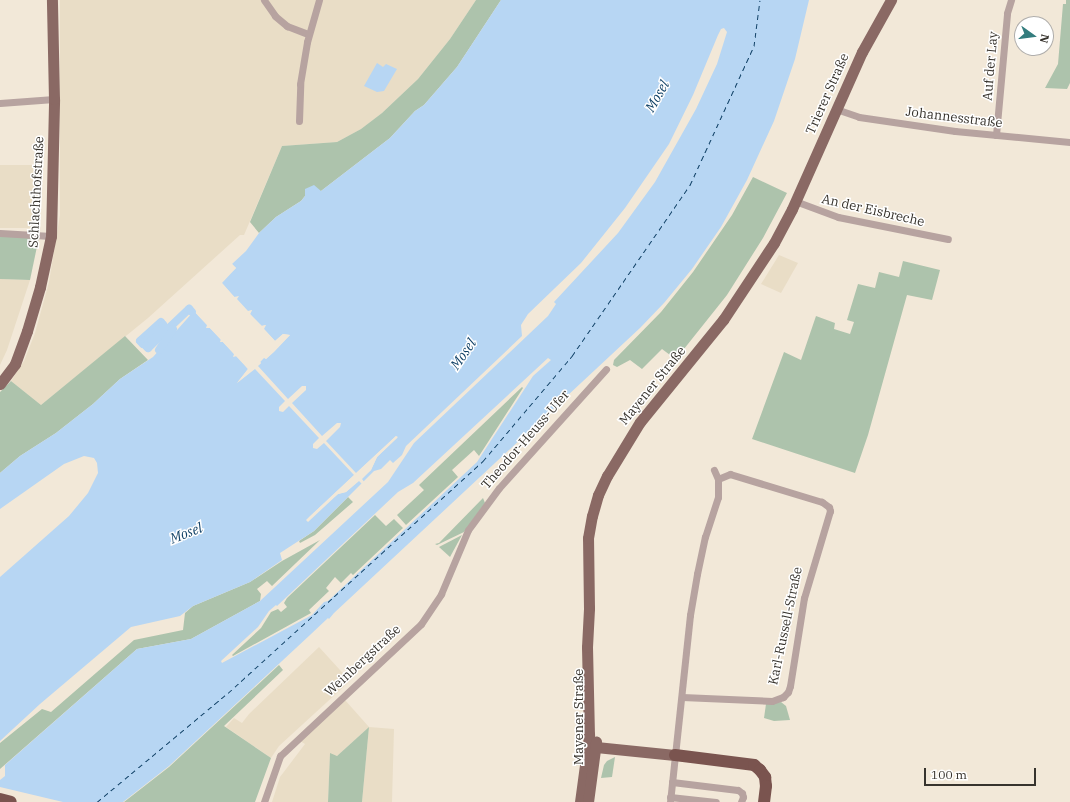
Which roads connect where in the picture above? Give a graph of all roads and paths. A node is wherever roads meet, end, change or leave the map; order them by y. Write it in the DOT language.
graph roads {
  1 [pos="52,0"];
  2 [pos="264,0"];
  3 [pos="319,0"];
  4 [pos="891,0"];
  5 [pos="1011,0"];
  6 [pos="308,34"];
  7 [pos="54,99"];
  8 [pos="0,103"];
  9 [pos="836,109"];
  10 [pos="299,121"];
  11 [pos="996,136"];
  12 [pos="1070,142"];
  13 [pos="795,201"];
  14 [pos="0,233"];
  15 [pos="51,236"];
  16 [pos="948,239"];
  17 [pos="606,369"];
  18 [pos="2,380"];
  19 [pos="714,470"];
  20 [pos="718,479"];
  21 [pos="468,530"];
  22 [pos="589,608"];
  23 [pos="682,696"];
  24 [pos="596,748"];
  25 [pos="675,755"];
  26 [pos="672,782"];
  27 [pos="0,799"];
  28 [pos="670,799"];
  29 [pos="11,802"];
  30 [pos="264,802"];
  31 [pos="580,802"];
  32 [pos="588,802"];
  33 [pos="716,802"];
  34 [pos="741,802"];
  35 [pos="764,802"];
  1 -- 7 [label="main road, Schlachthofstraße"];
  2 -- 6 [label="street"];
  3 -- 6 [label="street"];
  4 -- 9 [label="main road, Trierer Straße"];
  5 -- 11 [label="street, Auf der Lay"];
  6 -- 10 [label="street"];
  7 -- 8 [label="street"];
  7 -- 15 [label="main road, Schlachthofstraße"];
  9 -- 11 [label="street, Johannesstraße"];
  9 -- 13 [label="main road, Trierer Straße"];
  11 -- 12 [label="street, Johannesstraße"];
  13 -- 16 [label="street, An der Eisbreche"];
  13 -- 22 [label="main road, Mayener Straße"];
  14 -- 15 [label="street"];
  15 -- 18 [label="main road, Schlachthofstraße"];
  17 -- 21 [label="street, Theodor-Heuss-Ufer"];
  19 -- 20 [label="street"];
  20 -- 23 [label="street"];
  20 -- 23 [label="street, Karl-Russell-Straße"];
  21 -- 30 [label="street, Weinbergstraße"];
  22 -- 24 [label="main road, Mayener Straße"];
  22 -- 31 [label="main road, Mayener Straße"];
  23 -- 25 [label="street"];
  24 -- 25 [label="main road"];
  24 -- 32 [label="main road, Mayener Straße"];
  25 -- 26 [label="street"];
  25 -- 35 [label="highway"];
  26 -- 28 [label="street"];
  26 -- 34 [label="street"];
  27 -- 29 [label="highway"];
  28 -- 33 [label="street"];
}
